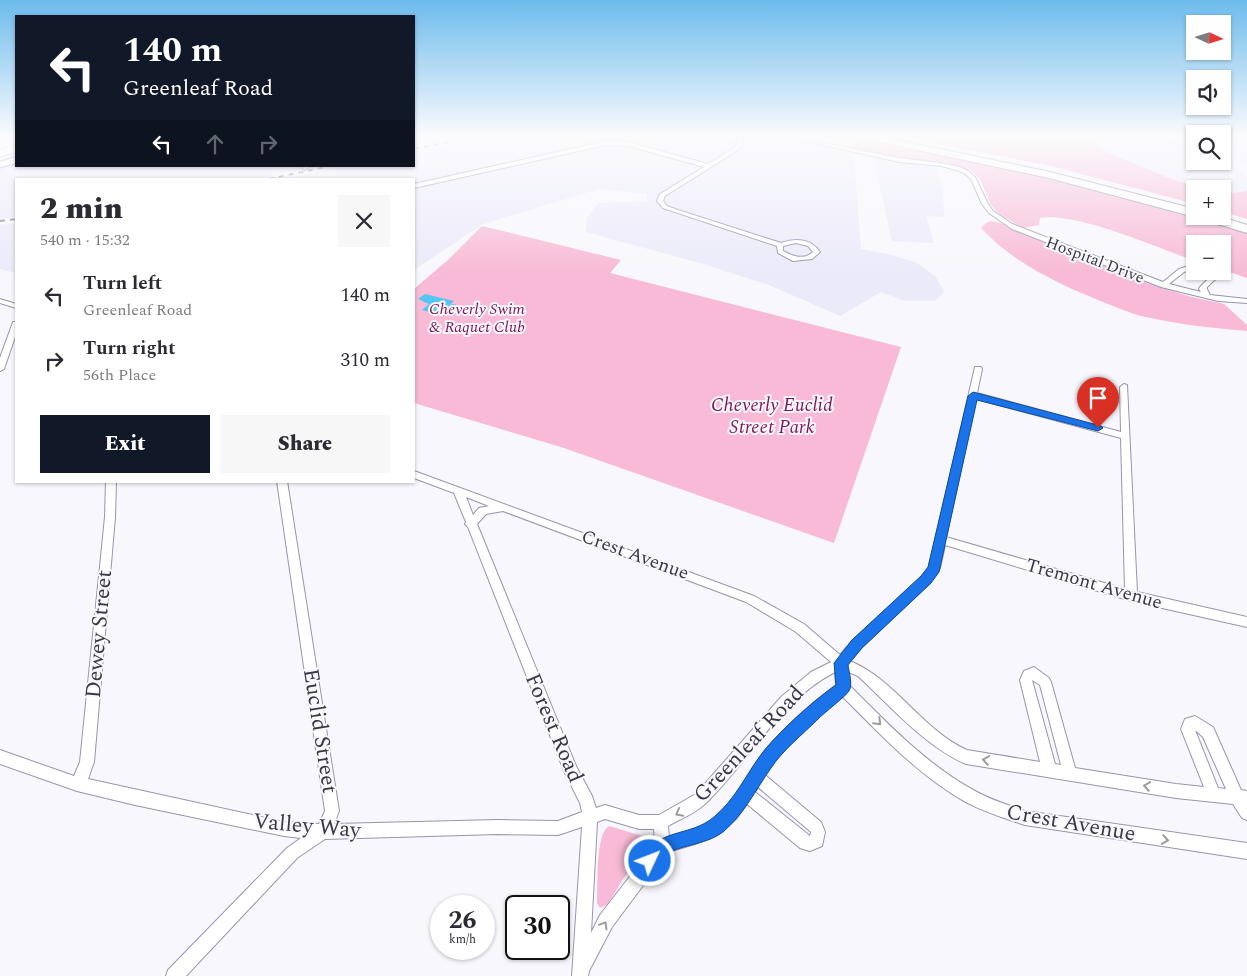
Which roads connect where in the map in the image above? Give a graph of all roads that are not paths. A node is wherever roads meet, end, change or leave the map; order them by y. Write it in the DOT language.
graph roads {
  1 [pos="429,183"];
  2 [pos="682,183"];
  3 [pos="976,183"];
  4 [pos="1081,183"];
  5 [pos="1098,183"];
  6 [pos="415,186"];
  7 [pos="1186,206"];
  8 [pos="1186,211"];
  9 [pos="1231,219"];
  10 [pos="1247,224"];
  11 [pos="1231,225"];
  12 [pos="1247,230"];
  13 [pos="781,245"];
  14 [pos="1186,268"];
  15 [pos="1213,280"];
  16 [pos="1164,285"];
  17 [pos="1207,296"];
  18 [pos="1247,301"];
  19 [pos="0,302"];
  20 [pos="15,306"];
  21 [pos="15,329"];
  22 [pos="0,369"];
  23 [pos="978,369"];
  24 [pos="1124,387"];
  25 [pos="973,396"];
  26 [pos="1126,436"];
  27 [pos="415,474"];
  28 [pos="111,483"];
  29 [pos="282,483"];
  30 [pos="458,490"];
  31 [pos="505,508"];
  32 [pos="470,524"];
  33 [pos="942,540"];
  34 [pos="1131,596"];
  35 [pos="1247,622"];
  36 [pos="841,663"];
  37 [pos="843,688"];
  38 [pos="0,757"];
  39 [pos="1049,770"];
  40 [pos="1070,774"];
  41 [pos="758,777"];
  42 [pos="77,784"];
  43 [pos="746,794"];
  44 [pos="1214,795"];
  45 [pos="1242,798"];
  46 [pos="1247,813"];
  47 [pos="590,816"];
  48 [pos="660,822"];
  49 [pos="323,832"];
  50 [pos="663,846"];
  51 [pos="1247,851"];
  52 [pos="581,972"];
  53 [pos="174,976"];
  1 -- 6 [label="street"];
  2 -- 13 [label="street"];
  3 -- 16 [label="street, Hospital Drive"];
  4 -- 8 [label="highway"];
  5 -- 7 [label="highway"];
  9 -- 10 [label="highway"];
  11 -- 12 [label="highway"];
  13 -- 13 [label="street"];
  14 -- 16 [label="street"];
  15 -- 17 [label="street"];
  16 -- 17 [label="street, Hospital Drive"];
  17 -- 18 [label="street, Hospital Drive"];
  19 -- 20 [label="street"];
  21 -- 22 [label="street"];
  23 -- 25 [label="street, Greenleaf Road"];
  24 -- 26 [label="street"];
  25 -- 26 [label="street"];
  25 -- 33 [label="street, Greenleaf Road"];
  26 -- 34 [label="street"];
  27 -- 30 [label="street, Crest Avenue"];
  28 -- 42 [label="street, Dewey Street"];
  29 -- 49 [label="street, Euclid Street"];
  30 -- 31 [label="street, Crest Avenue"];
  30 -- 32 [label="street, Forest Road"];
  31 -- 32 [label="street"];
  31 -- 36 [label="street, Crest Avenue"];
  32 -- 47 [label="street, Forest Road"];
  33 -- 34 [label="street, Tremont Avenue"];
  33 -- 36 [label="street, Greenleaf Road"];
  34 -- 35 [label="street, Tremont Avenue"];
  36 -- 37 [label="street"];
  39 -- 36 [label="street, Crest Avenue, one-way"];
  36 -- 48 [label="street, Greenleaf Road, one-way"];
  37 -- 41 [label="street, Greenleaf Road"];
  37 -- 51 [label="street, Crest Avenue, one-way"];
  38 -- 42 [label="street, Valley Way"];
  39 -- 40 [label="street, Crest Avenue"];
  39 -- 40 [label="street"];
  44 -- 40 [label="street, Crest Avenue, one-way"];
  41 -- 43 [label="street, Greenleaf Road"];
  41 -- 43 [label="street"];
  42 -- 49 [label="street, Valley Way"];
  43 -- 50 [label="street, Greenleaf Road"];
  44 -- 45 [label="street, Crest Avenue"];
  44 -- 45 [label="street"];
  45 -- 46 [label="street"];
  47 -- 48 [label="street"];
  47 -- 49 [label="street, Valley Way"];
  47 -- 52 [label="street, Forest Road"];
  48 -- 50 [label="street"];
  49 -- 53 [label="street"];
  52 -- 50 [label="street, one-way"];
}
